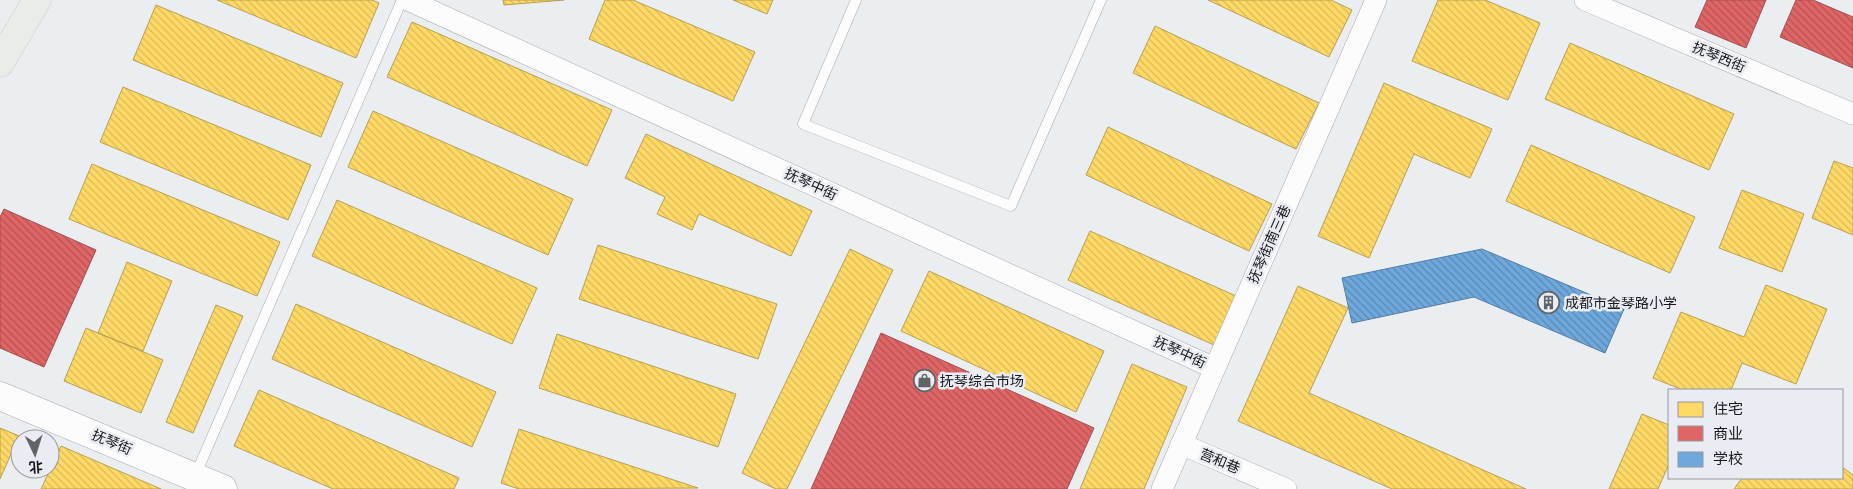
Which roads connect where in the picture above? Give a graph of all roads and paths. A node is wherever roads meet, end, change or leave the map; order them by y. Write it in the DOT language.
graph roads {
  1 [pos="23,0"];
  2 [pos="37,0"];
  3 [pos="402,0"];
  4 [pos="408,0"];
  5 [pos="856,0"];
  6 [pos="1101,0"];
  7 [pos="1376,0"];
  8 [pos="1585,0"];
  9 [pos="0,53"];
  10 [pos="0,63"];
  11 [pos="1853,114"];
  12 [pos="1214,368"];
  13 [pos="0,396"];
  14 [pos="1181,444"];
  15 [pos="194,477"];
  16 [pos="223,489"];
  17 [pos="1162,489"];
  18 [pos="1286,489"];
  1 -- 9 [label="main road"];
  2 -- 10 [label="main road"];
  3 -- 15 [label="lane"];
  4 -- 12 [label="street, 抚琴中街"];
  5 -- 6 [label="lane"];
  7 -- 12 [label="street, 抚琴街南三巷"];
  8 -- 11 [label="street, 抚琴西街"];
  12 -- 14 [label="street, 抚琴街南三巷"];
  13 -- 15 [label="street, 抚琴街"];
  14 -- 17 [label="street, 抚琴街南三巷"];
  14 -- 18 [label="street, 营和巷"];
  15 -- 16 [label="street, 抚琴街"];
}
